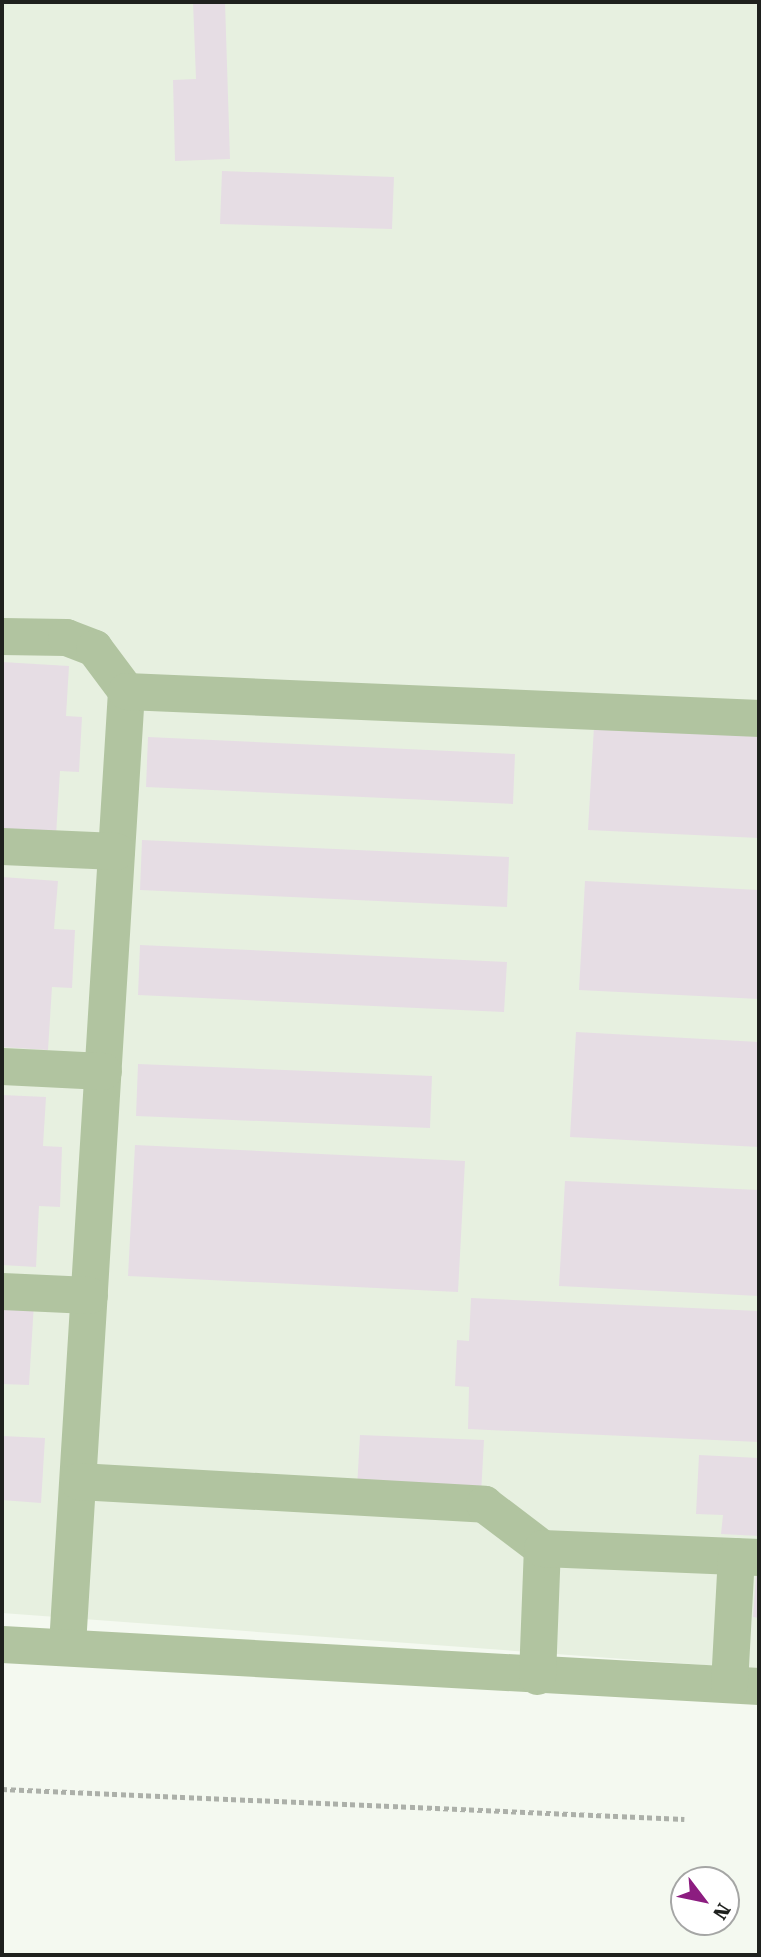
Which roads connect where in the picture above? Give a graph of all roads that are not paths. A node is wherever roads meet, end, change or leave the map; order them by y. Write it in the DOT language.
graph roads {
  1 [pos="2,636"];
  2 [pos="126,691"];
  3 [pos="759,718"];
  4 [pos="2,846"];
  5 [pos="116,851"];
  6 [pos="2,1066"];
  7 [pos="103,1071"];
  8 [pos="2,1291"];
  9 [pos="89,1295"];
  10 [pos="78,1481"];
  11 [pos="542,1548"];
  12 [pos="748,1557"];
  13 [pos="2,1644"];
  14 [pos="67,1646"];
  15 [pos="537,1676"];
  16 [pos="744,1685"];
  1 -- 2 [label="lane"];
  2 -- 3 [label="lane"];
  2 -- 5 [label="lane"];
  4 -- 5 [label="lane"];
  5 -- 7 [label="lane"];
  6 -- 7 [label="lane"];
  7 -- 9 [label="lane"];
  8 -- 9 [label="lane"];
  9 -- 10 [label="lane"];
  10 -- 11 [label="lane"];
  10 -- 14 [label="lane"];
  11 -- 12 [label="lane"];
  11 -- 15 [label="lane"];
  12 -- 16 [label="lane"];
  13 -- 14 [label="lane"];
  14 -- 15 [label="lane"];
  15 -- 16 [label="lane"];
}
